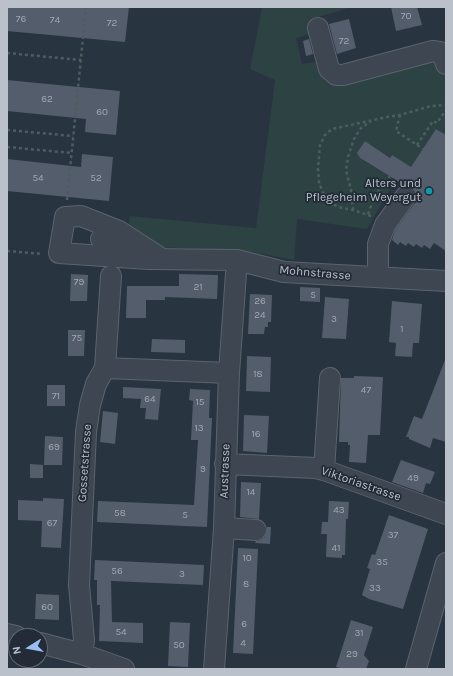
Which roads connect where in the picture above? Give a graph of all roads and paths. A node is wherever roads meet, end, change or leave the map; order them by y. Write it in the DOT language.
graph roads {
  1 [pos="86,7"];
  2 [pos="318,28"];
  3 [pos="7,53"];
  4 [pos="81,60"];
  5 [pos="446,61"];
  6 [pos="446,105"];
  7 [pos="446,110"];
  8 [pos="400,115"];
  9 [pos="372,120"];
  10 [pos="7,130"];
  11 [pos="73,136"];
  12 [pos="417,145"];
  13 [pos="7,147"];
  14 [pos="423,149"];
  15 [pos="72,153"];
  16 [pos="390,176"];
  17 [pos="406,196"];
  18 [pos="353,210"];
  19 [pos="368,214"];
  20 [pos="65,217"];
  21 [pos="385,225"];
  22 [pos="101,239"];
  23 [pos="7,251"];
  24 [pos="59,253"];
  25 [pos="155,259"];
  26 [pos="236,273"];
  27 [pos="111,276"];
  28 [pos="378,277"];
  29 [pos="446,281"];
  30 [pos="105,368"];
  31 [pos="229,373"];
  32 [pos="330,378"];
  33 [pos="225,464"];
  34 [pos="324,470"];
  35 [pos="446,514"];
  36 [pos="224,528"];
  37 [pos="256,530"];
  38 [pos="446,563"];
  39 [pos="48,645"];
  40 [pos="82,654"];
  41 [pos="102,665"];
  42 [pos="124,669"];
  43 [pos="214,669"];
  44 [pos="416,669"];
  1 -- 4 [label="path"];
  2 -- 5 [label="street"];
  3 -- 4 [label="path"];
  4 -- 11 [label="path"];
  6 -- 8 [label="path"];
  7 -- 12 [label="path"];
  8 -- 9 [label="path"];
  8 -- 12 [label="path"];
  9 -- 18 [label="path"];
  9 -- 18 [label="path"];
  10 -- 11 [label="path"];
  11 -- 15 [label="path"];
  12 -- 14 [label="path"];
  13 -- 15 [label="path"];
  15 -- 20 [label="path"];
  16 -- 19 [label="path"];
  17 -- 21 [label="street"];
  18 -- 19 [label="path"];
  19 -- 21 [label="path"];
  20 -- 24 [label="street"];
  20 -- 25 [label="street"];
  21 -- 28 [label="street"];
  22 -- 25 [label="street"];
  23 -- 24 [label="path"];
  24 -- 25 [label="street, Mohnstrasse"];
  25 -- 28 [label="street, Mohnstrasse"];
  26 -- 31 [label="street, Austrasse"];
  27 -- 30 [label="street, Gossetstrasse"];
  28 -- 29 [label="street, Mohnstrasse"];
  30 -- 31 [label="street"];
  30 -- 40 [label="street, Gossetstrasse"];
  31 -- 33 [label="street, Austrasse"];
  32 -- 34 [label="street"];
  33 -- 34 [label="street, Viktoriastrasse"];
  33 -- 36 [label="street, Austrasse"];
  34 -- 35 [label="street, Viktoriastrasse"];
  36 -- 37 [label="street"];
  36 -- 43 [label="street, Austrasse"];
  38 -- 44 [label="street"];
  39 -- 40 [label="street"];
  40 -- 41 [label="street"];
  41 -- 42 [label="street"];
}
